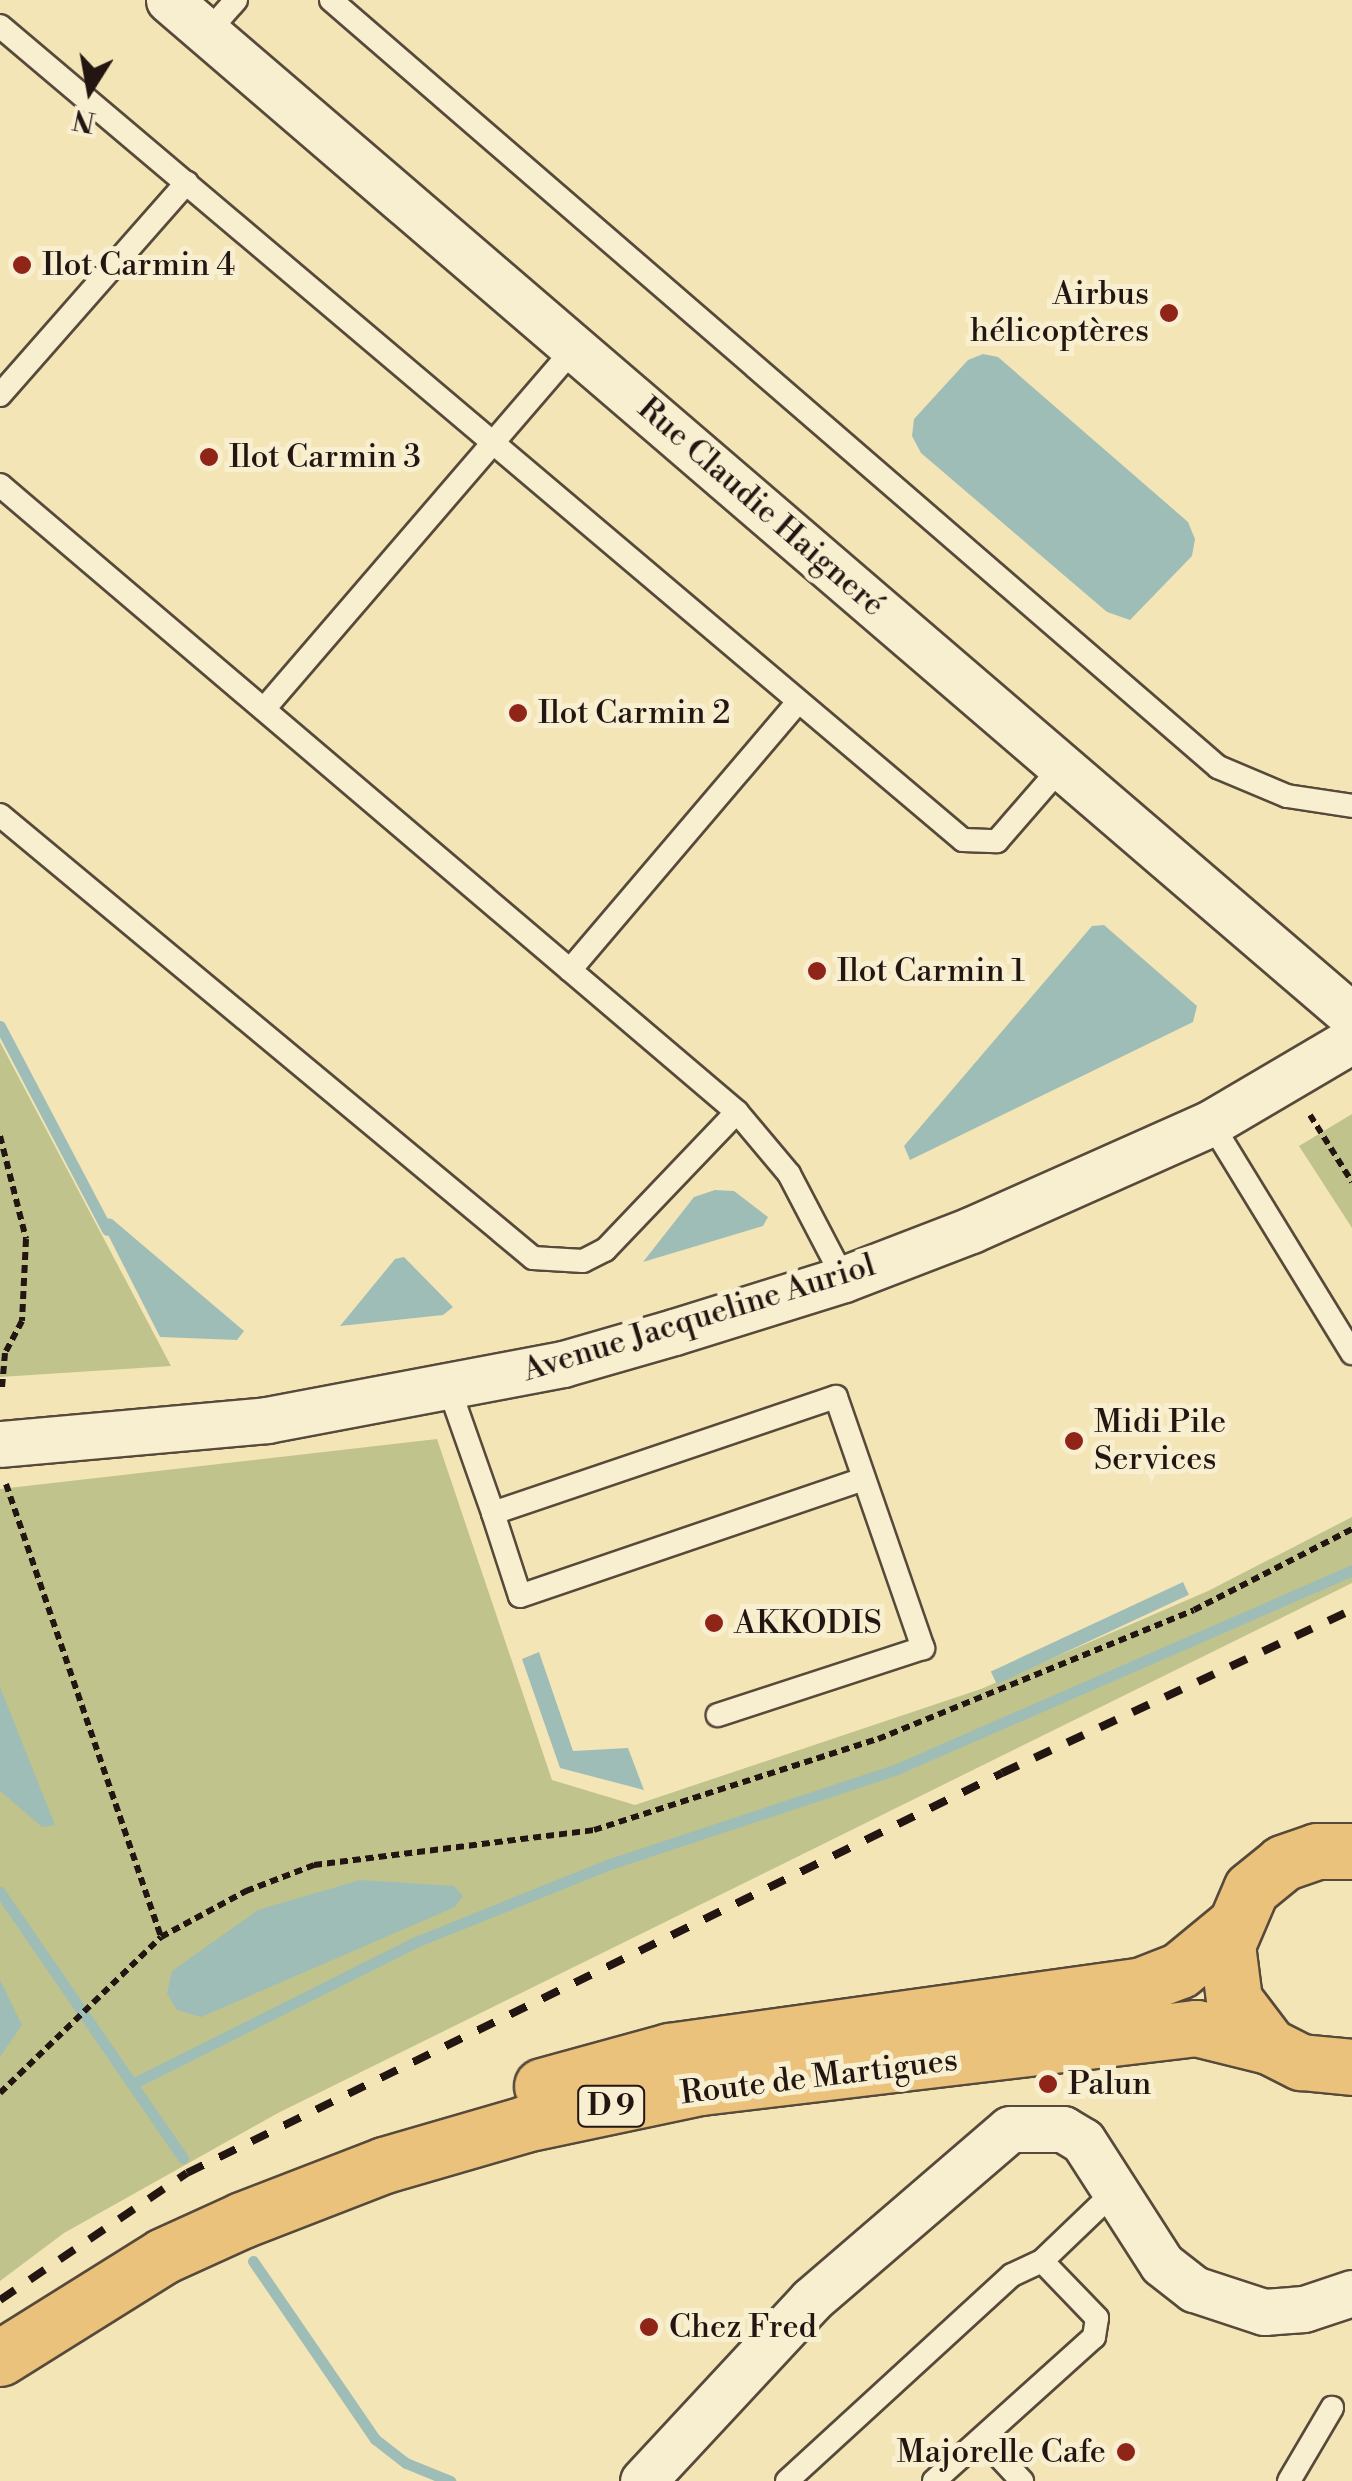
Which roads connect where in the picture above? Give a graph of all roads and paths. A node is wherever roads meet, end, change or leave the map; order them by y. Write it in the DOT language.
graph roads {
  1 [pos="169,0"];
  2 [pos="331,0"];
  3 [pos="222,16"];
  4 [pos="0,26"];
  5 [pos="187,182"];
  6 [pos="576,348"];
  7 [pos="0,395"];
  8 [pos="495,440"];
  9 [pos="0,485"];
  10 [pos="797,703"];
  11 [pos="264,709"];
  12 [pos="1062,764"];
  13 [pos="1352,806"];
  14 [pos="0,815"];
  15 [pos="570,970"];
  16 [pos="1352,1016"];
  17 [pos="1352,1040"];
  18 [pos="736,1112"];
  19 [pos="1310,1115"];
  20 [pos="1211,1124"];
  21 [pos="0,1136"];
  22 [pos="1352,1182"];
  23 [pos="844,1279"];
  24 [pos="1352,1352"];
  25 [pos="2,1388"];
  26 [pos="450,1388"];
  27 [pos="3,1463"];
  28 [pos="864,1479"];
  29 [pos="493,1513"];
  30 [pos="1352,1529"];
  31 [pos="718,1715"];
  32 [pos="1352,1851"];
  33 [pos="1231,1928"];
  34 [pos="160,1936"];
  35 [pos="897,2044"];
  36 [pos="1269,2046"];
  37 [pos="1346,2074"];
  38 [pos="0,2093"];
  39 [pos="1116,2190"];
  40 [pos="1042,2261"];
  41 [pos="1352,2292"];
  42 [pos="0,2329"];
  43 [pos="0,2358"];
  44 [pos="1332,2408"];
  45 [pos="982,2438"];
  46 [pos="642,2481"];
  47 [pos="788,2481"];
  48 [pos="934,2481"];
  49 [pos="1022,2481"];
  50 [pos="1288,2481"];
  1 -- 3 [label="street, Rue Claudie Haigneré"];
  2 -- 13 [label="lane"];
  3 -- 6 [label="street, Rue Claudie Haigneré"];
  4 -- 5 [label="lane"];
  5 -- 7 [label="lane"];
  5 -- 8 [label="lane"];
  6 -- 8 [label="lane"];
  6 -- 12 [label="street, Rue Claudie Haigneré"];
  8 -- 10 [label="lane"];
  8 -- 11 [label="lane"];
  9 -- 11 [label="lane"];
  10 -- 12 [label="lane"];
  10 -- 15 [label="lane"];
  11 -- 15 [label="lane"];
  12 -- 16 [label="street, Rue Claudie Haigneré"];
  14 -- 18 [label="lane"];
  15 -- 18 [label="lane"];
  17 -- 20 [label="street, Avenue Jacqueline Auriol"];
  18 -- 23 [label="lane"];
  19 -- 22 [label="path"];
  20 -- 23 [label="street, Avenue Jacqueline Auriol"];
  20 -- 24 [label="lane"];
  21 -- 25 [label="path"];
  23 -- 26 [label="street, Avenue Jacqueline Auriol"];
  26 -- 27 [label="street, Avenue Jacqueline Auriol"];
  26 -- 29 [label="lane"];
  27 -- 34 [label="path"];
  28 -- 29 [label="lane"];
  28 -- 29 [label="lane"];
  28 -- 31 [label="lane"];
  30 -- 34 [label="path"];
  32 -- 33 [label="main road"];
  33 -- 35 [label="main road, Route de Martigues / D 9"];
  33 -- 36 [label="main road"];
  34 -- 38 [label="path"];
  35 -- 36 [label="main road, Route de Martigues / D 9"];
  35 -- 42 [label="main road, Route de Martigues / D 9"];
  35 -- 43 [label="main road, Route de Martigues / D 9"];
  36 -- 37 [label="main road, Route de Martigues"];
  39 -- 40 [label="lane"];
  39 -- 41 [label="street"];
  39 -- 46 [label="street"];
  40 -- 45 [label="lane"];
  40 -- 47 [label="lane"];
  44 -- 50 [label="lane"];
  45 -- 48 [label="lane"];
  45 -- 49 [label="lane"];
}
